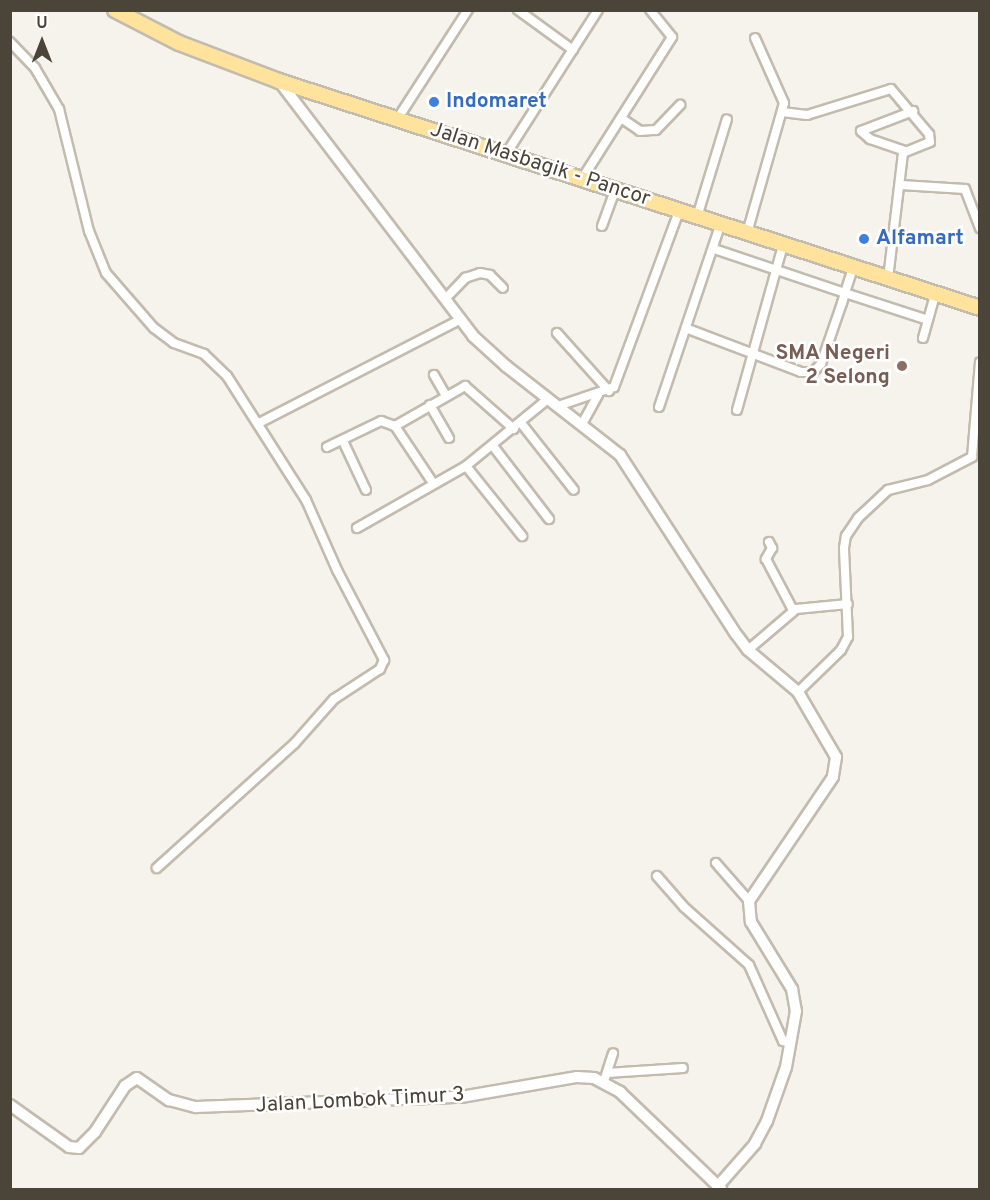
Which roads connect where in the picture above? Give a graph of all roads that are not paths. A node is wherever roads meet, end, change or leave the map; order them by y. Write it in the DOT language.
graph roads {
  1 [pos="114,10"];
  2 [pos="468,10"];
  3 [pos="518,10"];
  4 [pos="598,10"];
  5 [pos="650,10"];
  6 [pos="529,14"];
  7 [pos="755,38"];
  8 [pos="10,42"];
  9 [pos="573,50"];
  10 [pos="279,81"];
  11 [pos="680,105"];
  12 [pos="913,111"];
  13 [pos="782,112"];
  14 [pos="398,118"];
  15 [pos="621,118"];
  16 [pos="727,119"];
  17 [pos="905,151"];
  18 [pos="506,154"];
  19 [pos="582,179"];
  20 [pos="901,185"];
  21 [pos="615,190"];
  22 [pos="679,211"];
  23 [pos="697,217"];
  24 [pos="602,226"];
  25 [pos="720,226"];
  26 [pos="980,228"];
  27 [pos="747,233"];
  28 [pos="783,245"];
  29 [pos="714,249"];
  30 [pos="853,268"];
  31 [pos="777,269"];
  32 [pos="888,279"];
  33 [pos="503,288"];
  34 [pos="845,293"];
  35 [pos="935,295"];
  36 [pos="446,298"];
  37 [pos="976,310"];
  38 [pos="461,318"];
  39 [pos="928,320"];
  40 [pos="688,329"];
  41 [pos="557,333"];
  42 [pos="923,338"];
  43 [pos="752,355"];
  44 [pos="980,362"];
  45 [pos="434,375"];
  46 [pos="609,391"];
  47 [pos="598,395"];
  48 [pos="446,396"];
  49 [pos="548,399"];
  50 [pos="430,405"];
  51 [pos="558,406"];
  52 [pos="659,407"];
  53 [pos="737,410"];
  54 [pos="259,423"];
  55 [pos="582,424"];
  56 [pos="395,426"];
  57 [pos="517,426"];
  58 [pos="449,438"];
  59 [pos="343,441"];
  60 [pos="493,446"];
  61 [pos="327,447"];
  62 [pos="466,466"];
  63 [pos="434,483"];
  64 [pos="366,490"];
  65 [pos="574,490"];
  66 [pos="549,519"];
  67 [pos="357,528"];
  68 [pos="522,536"];
  69 [pos="769,542"];
  70 [pos="848,604"];
  71 [pos="793,610"];
  72 [pos="748,650"];
  73 [pos="798,692"];
  74 [pos="716,863"];
  75 [pos="157,868"];
  76 [pos="657,876"];
  77 [pos="749,901"];
  78 [pos="791,1043"];
  79 [pos="613,1053"];
  80 [pos="684,1068"];
  81 [pos="605,1077"];
  82 [pos="10,1105"];
  83 [pos="719,1188"];
  1 -- 10 [label="main road, Jalan Masbagik - Pancor"];
  2 -- 14 [label="street"];
  3 -- 6 [label="street"];
  4 -- 9 [label="street"];
  5 -- 15 [label="street"];
  6 -- 9 [label="street"];
  7 -- 13 [label="street"];
  8 -- 54 [label="street"];
  9 -- 18 [label="street"];
  10 -- 14 [label="main road, Jalan Masbagik - Pancor"];
  10 -- 36 [label="street"];
  11 -- 15 [label="street"];
  12 -- 13 [label="street"];
  12 -- 17 [label="street"];
  12 -- 17 [label="street"];
  13 -- 27 [label="street"];
  14 -- 18 [label="main road, Jalan Masbagik - Pancor"];
  15 -- 19 [label="street"];
  16 -- 23 [label="street"];
  17 -- 20 [label="street"];
  18 -- 19 [label="main road, Jalan Masbagik - Pancor"];
  19 -- 21 [label="main road, Jalan Masbagik - Pancor"];
  20 -- 26 [label="street"];
  20 -- 32 [label="street"];
  21 -- 22 [label="main road, Jalan Masbagik - Pancor"];
  21 -- 24 [label="street"];
  22 -- 23 [label="main road, Jalan Masbagik - Pancor"];
  22 -- 46 [label="street"];
  23 -- 25 [label="main road, Jalan Masbagik - Pancor"];
  25 -- 27 [label="main road, Jalan Masbagik - Pancor"];
  25 -- 29 [label="street"];
  27 -- 28 [label="main road, Jalan Masbagik - Pancor"];
  28 -- 30 [label="main road, Jalan Masbagik - Pancor"];
  28 -- 31 [label="street"];
  29 -- 31 [label="street"];
  29 -- 40 [label="street"];
  30 -- 32 [label="main road, Jalan Masbagik - Pancor"];
  30 -- 34 [label="street"];
  31 -- 34 [label="street"];
  31 -- 43 [label="street"];
  32 -- 35 [label="main road, Jalan Masbagik - Pancor"];
  33 -- 36 [label="street"];
  34 -- 39 [label="street"];
  34 -- 43 [label="street"];
  35 -- 37 [label="main road, Jalan Masbagik - Pancor"];
  35 -- 39 [label="street"];
  36 -- 38 [label="street"];
  38 -- 49 [label="street"];
  38 -- 54 [label="street"];
  39 -- 42 [label="street"];
  40 -- 43 [label="street"];
  40 -- 52 [label="street"];
  41 -- 46 [label="street"];
  43 -- 53 [label="street"];
  44 -- 70 [label="street"];
  45 -- 48 [label="street"];
  46 -- 47 [label="street"];
  47 -- 51 [label="street"];
  47 -- 55 [label="street"];
  48 -- 50 [label="street"];
  48 -- 57 [label="street"];
  49 -- 51 [label="street"];
  49 -- 57 [label="street"];
  50 -- 56 [label="street"];
  50 -- 58 [label="street"];
  51 -- 55 [label="street"];
  54 -- 75 [label="street"];
  55 -- 72 [label="street"];
  56 -- 59 [label="street"];
  56 -- 63 [label="street"];
  57 -- 60 [label="street"];
  57 -- 65 [label="street"];
  59 -- 61 [label="street"];
  59 -- 64 [label="street"];
  60 -- 62 [label="street"];
  60 -- 66 [label="street"];
  62 -- 63 [label="street"];
  62 -- 68 [label="street"];
  63 -- 67 [label="street"];
  69 -- 71 [label="street"];
  70 -- 71 [label="street"];
  70 -- 73 [label="street"];
  71 -- 72 [label="street"];
  72 -- 73 [label="street"];
  73 -- 77 [label="street"];
  74 -- 77 [label="street"];
  76 -- 78 [label="street"];
  77 -- 78 [label="street"];
  78 -- 83 [label="street"];
  79 -- 81 [label="street"];
  80 -- 81 [label="street"];
  81 -- 82 [label="street, Jalan Lombok Timur 3"];
  81 -- 83 [label="street, Jalan Lombok Timur 3"];
}
